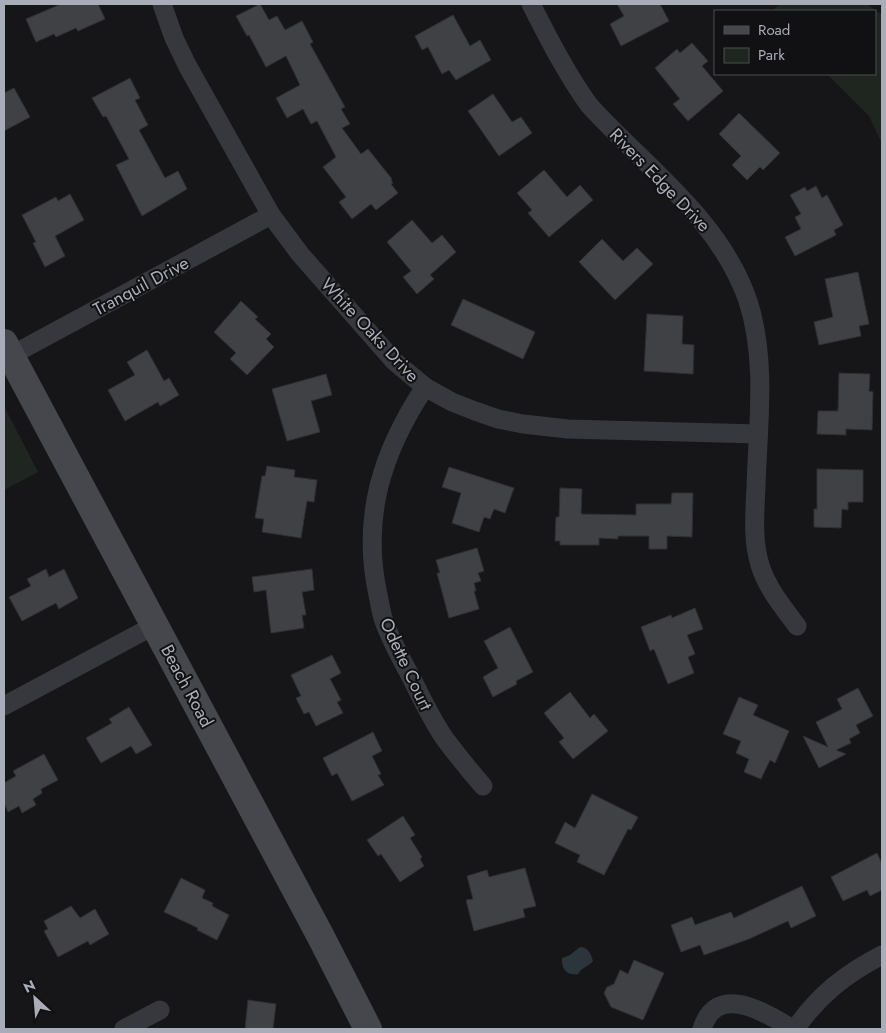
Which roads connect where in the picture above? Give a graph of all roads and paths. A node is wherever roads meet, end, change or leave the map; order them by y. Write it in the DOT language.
graph roads {
  1 [pos="162,4"];
  2 [pos="531,4"];
  3 [pos="271,215"];
  4 [pos="7,350"];
  5 [pos="425,387"];
  6 [pos="758,434"];
  7 [pos="155,625"];
  8 [pos="797,626"];
  9 [pos="4,706"];
  10 [pos="483,786"];
  11 [pos="882,955"];
  12 [pos="160,1010"];
  13 [pos="124,1029"];
  14 [pos="368,1029"];
  15 [pos="702,1029"];
  16 [pos="794,1029"];
  1 -- 3 [label="street, White Oaks Drive"];
  2 -- 6 [label="street, Rivers Edge Drive"];
  3 -- 4 [label="street, Tranquil Drive"];
  3 -- 5 [label="street, White Oaks Drive"];
  4 -- 7 [label="street, Beach Road"];
  5 -- 6 [label="street, White Oaks Drive"];
  5 -- 10 [label="street, Odette Court"];
  6 -- 8 [label="street, Rivers Edge Drive"];
  7 -- 9 [label="street"];
  7 -- 14 [label="street, Beach Road"];
  11 -- 16 [label="street"];
  12 -- 13 [label="street"];
  15 -- 16 [label="street"];
}
